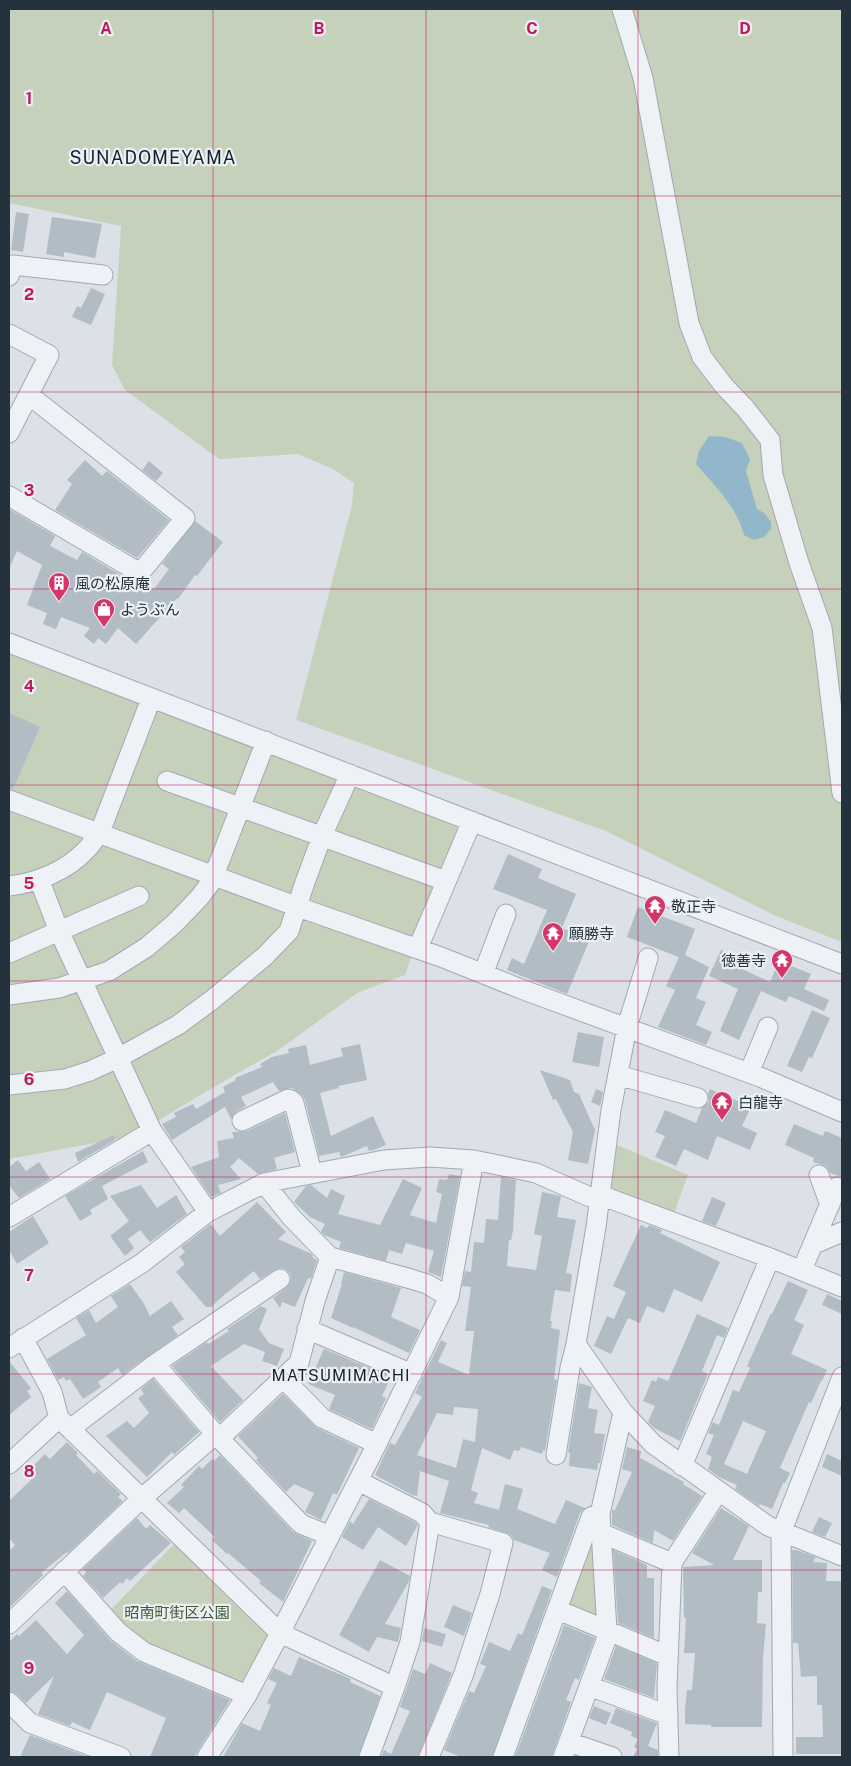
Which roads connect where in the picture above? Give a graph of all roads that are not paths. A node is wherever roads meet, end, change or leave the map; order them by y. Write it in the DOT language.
graph roads {
  1 [pos="622,9"];
  2 [pos="9,276"];
  3 [pos="103,276"];
  4 [pos="9,334"];
  5 [pos="28,395"];
  6 [pos="9,433"];
  7 [pos="9,496"];
  8 [pos="9,643"];
  9 [pos="151,699"];
  10 [pos="266,741"];
  11 [pos="350,774"];
  12 [pos="167,781"];
  13 [pos="842,793"];
  14 [pos="9,800"];
  15 [pos="240,806"];
  16 [pos="472,821"];
  17 [pos="100,832"];
  18 [pos="322,836"];
  19 [pos="213,875"];
  20 [pos="39,879"];
  21 [pos="446,881"];
  22 [pos="9,886"];
  23 [pos="139,896"];
  24 [pos="298,907"];
  25 [pos="506,914"];
  26 [pos="59,931"];
  27 [pos="418,948"];
  28 [pos="9,953"];
  29 [pos="648,958"];
  30 [pos="842,964"];
  31 [pos="483,974"];
  32 [pos="82,981"];
  33 [pos="9,995"];
  34 [pos="627,1027"];
  35 [pos="768,1027"];
  36 [pos="118,1058"];
  37 [pos="749,1073"];
  38 [pos="618,1075"];
  39 [pos="9,1085"];
  40 [pos="698,1098"];
  41 [pos="842,1112"];
  42 [pos="242,1121"];
  43 [pos="152,1131"];
  44 [pos="474,1160"];
  45 [pos="312,1173"];
  46 [pos="820,1175"];
  47 [pos="264,1183"];
  48 [pos="600,1195"];
  49 [pos="836,1195"];
  50 [pos="208,1212"];
  51 [pos="9,1217"];
  52 [pos="842,1232"];
  53 [pos="814,1244"];
  54 [pos="330,1257"];
  55 [pos="770,1258"];
  56 [pos="802,1270"];
  57 [pos="280,1279"];
  58 [pos="842,1287"];
  59 [pos="449,1297"];
  60 [pos="307,1329"];
  61 [pos="16,1343"];
  62 [pos="576,1344"];
  63 [pos="154,1364"];
  64 [pos="412,1374"];
  65 [pos="842,1377"];
  66 [pos="283,1378"];
  67 [pos="622,1412"];
  68 [pos="64,1423"];
  69 [pos="217,1436"];
  70 [pos="377,1444"];
  71 [pos="556,1454"];
  72 [pos="9,1464"];
  73 [pos="682,1466"];
  74 [pos="358,1481"];
  75 [pos="718,1492"];
  76 [pos="141,1499"];
  77 [pos="600,1514"];
  78 [pos="430,1522"];
  79 [pos="601,1533"];
  80 [pos="782,1533"];
  81 [pos="330,1536"];
  82 [pos="842,1556"];
  83 [pos="672,1563"];
  84 [pos="64,1571"];
  85 [pos="558,1610"];
  86 [pos="9,1624"];
  87 [pos="607,1630"];
  88 [pos="280,1633"];
  89 [pos="668,1656"];
  90 [pos="589,1686"];
  91 [pos="395,1687"];
  92 [pos="247,1695"];
  93 [pos="9,1702"];
  94 [pos="668,1715"];
  95 [pos="566,1749"];
  96 [pos="121,1757"];
  97 [pos="207,1757"];
  98 [pos="369,1757"];
  99 [pos="429,1757"];
  100 [pos="503,1757"];
  101 [pos="612,1757"];
  102 [pos="669,1757"];
  103 [pos="783,1757"];
  1 -- 13 [label="street"];
  2 -- 3 [label="street"];
  4 -- 5 [label="street"];
  5 -- 6 [label="street"];
  5 -- 7 [label="street"];
  8 -- 9 [label="street"];
  9 -- 10 [label="street"];
  9 -- 17 [label="street"];
  10 -- 11 [label="street"];
  10 -- 15 [label="street"];
  11 -- 16 [label="street"];
  11 -- 18 [label="street"];
  12 -- 15 [label="street"];
  14 -- 17 [label="street"];
  15 -- 18 [label="street"];
  15 -- 19 [label="street"];
  16 -- 21 [label="street"];
  16 -- 30 [label="street"];
  17 -- 19 [label="street"];
  17 -- 20 [label="street"];
  18 -- 21 [label="street"];
  18 -- 24 [label="street"];
  19 -- 24 [label="street"];
  19 -- 32 [label="street"];
  20 -- 22 [label="street"];
  20 -- 26 [label="street"];
  21 -- 27 [label="street"];
  23 -- 26 [label="street"];
  24 -- 27 [label="street"];
  24 -- 36 [label="street"];
  25 -- 31 [label="street"];
  26 -- 28 [label="street"];
  26 -- 32 [label="street"];
  27 -- 31 [label="street"];
  29 -- 34 [label="street"];
  31 -- 34 [label="street"];
  32 -- 33 [label="street"];
  32 -- 36 [label="street"];
  34 -- 37 [label="street"];
  34 -- 38 [label="street"];
  35 -- 37 [label="street"];
  36 -- 39 [label="street"];
  36 -- 43 [label="street"];
  37 -- 41 [label="street"];
  38 -- 40 [label="street"];
  38 -- 48 [label="street"];
  42 -- 45 [label="street"];
  43 -- 50 [label="street"];
  43 -- 51 [label="street"];
  44 -- 45 [label="street"];
  44 -- 48 [label="street"];
  44 -- 59 [label="street"];
  45 -- 47 [label="street"];
  46 -- 49 [label="street"];
  47 -- 50 [label="street"];
  47 -- 54 [label="street"];
  48 -- 55 [label="street"];
  48 -- 62 [label="street"];
  49 -- 53 [label="street"];
  50 -- 61 [label="street"];
  52 -- 53 [label="street"];
  53 -- 56 [label="street"];
  54 -- 59 [label="street"];
  54 -- 60 [label="street"];
  55 -- 56 [label="street"];
  55 -- 73 [label="street"];
  56 -- 58 [label="street"];
  57 -- 63 [label="street"];
  59 -- 64 [label="street"];
  60 -- 64 [label="street"];
  60 -- 66 [label="street"];
  61 -- 68 [label="street"];
  62 -- 67 [label="street"];
  62 -- 71 [label="street"];
  63 -- 68 [label="street"];
  63 -- 69 [label="street"];
  64 -- 70 [label="street"];
  65 -- 80 [label="street"];
  66 -- 69 [label="street"];
  66 -- 70 [label="street"];
  67 -- 73 [label="street"];
  67 -- 77 [label="street"];
  68 -- 72 [label="street"];
  68 -- 76 [label="street"];
  69 -- 76 [label="street"];
  69 -- 81 [label="street"];
  70 -- 74 [label="street"];
  73 -- 75 [label="street"];
  74 -- 78 [label="street"];
  74 -- 81 [label="street"];
  75 -- 80 [label="street"];
  75 -- 83 [label="street"];
  76 -- 84 [label="street"];
  76 -- 88 [label="street"];
  77 -- 79 [label="street"];
  77 -- 85 [label="street"];
  78 -- 91 [label="street"];
  78 -- 99 [label="street"];
  79 -- 83 [label="street"];
  79 -- 87 [label="street"];
  80 -- 82 [label="street"];
  80 -- 103 [label="street"];
  81 -- 88 [label="street"];
  83 -- 89 [label="street"];
  84 -- 86 [label="street"];
  84 -- 92 [label="street"];
  85 -- 87 [label="street"];
  85 -- 100 [label="street"];
  87 -- 89 [label="street"];
  87 -- 90 [label="street"];
  88 -- 91 [label="street"];
  88 -- 92 [label="street"];
  89 -- 94 [label="street"];
  90 -- 94 [label="street"];
  90 -- 95 [label="street"];
  91 -- 98 [label="street"];
  92 -- 97 [label="street"];
  93 -- 96 [label="street"];
  94 -- 102 [label="street"];
  95 -- 101 [label="street"];
}
